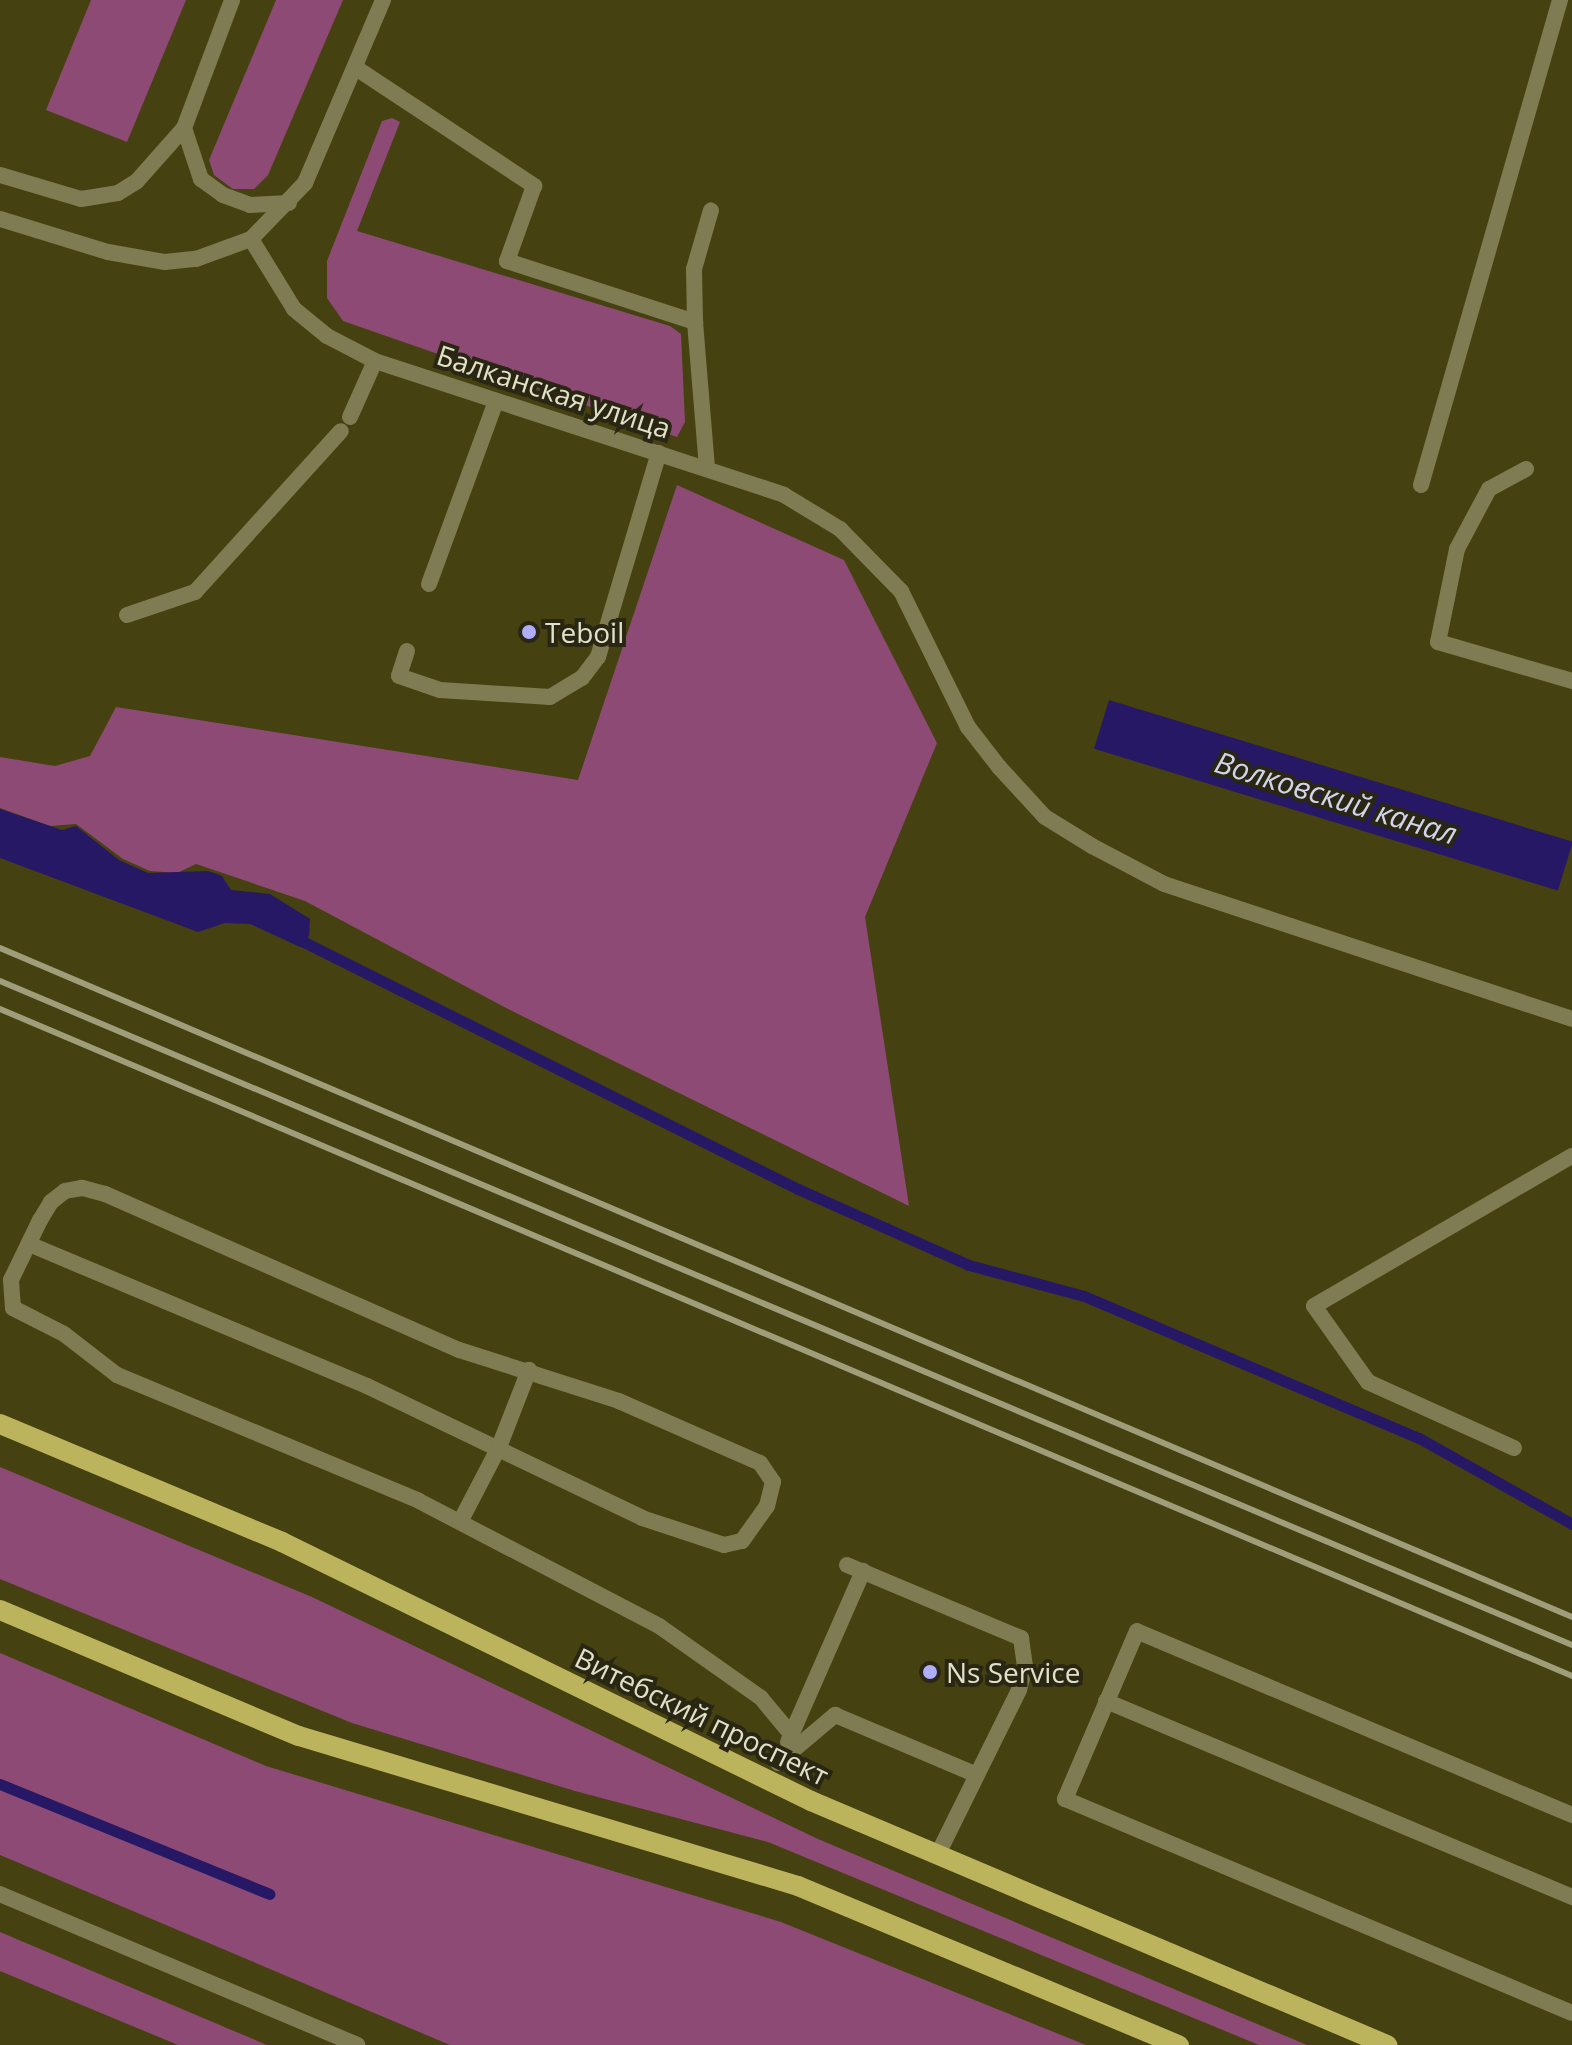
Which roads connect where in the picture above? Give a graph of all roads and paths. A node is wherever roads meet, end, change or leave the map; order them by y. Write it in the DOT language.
graph roads {
  1 [pos="232,0"];
  2 [pos="383,0"];
  3 [pos="1560,0"];
  4 [pos="356,68"];
  5 [pos="184,128"];
  6 [pos="0,175"];
  7 [pos="289,203"];
  8 [pos="711,210"];
  9 [pos="0,219"];
  10 [pos="251,239"];
  11 [pos="695,322"];
  12 [pos="375,361"];
  13 [pos="496,401"];
  14 [pos="659,453"];
  15 [pos="707,468"];
  16 [pos="1526,469"];
  17 [pos="1421,485"];
  18 [pos="429,584"];
  19 [pos="127,615"];
  20 [pos="407,651"];
  21 [pos="1572,681"];
  22 [pos="1572,1019"];
  23 [pos="1572,1156"];
  24 [pos="29,1244"];
  25 [pos="529,1370"];
  26 [pos="0,1424"];
  27 [pos="499,1447"];
  28 [pos="1514,1448"];
  29 [pos="460,1522"];
  30 [pos="847,1565"];
  31 [pos="863,1571"];
  32 [pos="0,1610"];
  33 [pos="805,1701"];
  34 [pos="1106,1701"];
  35 [pos="835,1715"];
  36 [pos="791,1734"];
  37 [pos="774,1772"];
  38 [pos="977,1775"];
  39 [pos="1572,1815"];
  40 [pos="937,1856"];
  41 [pos="0,1894"];
  42 [pos="1572,1897"];
  43 [pos="1572,2013"];
  44 [pos="357,2045"];
  45 [pos="1179,2045"];
  46 [pos="1387,2045"];
  1 -- 5 [label="street"];
  2 -- 4 [label="street"];
  3 -- 17 [label="street"];
  4 -- 7 [label="street"];
  4 -- 11 [label="street"];
  5 -- 6 [label="street"];
  5 -- 7 [label="street"];
  7 -- 10 [label="street"];
  8 -- 11 [label="street"];
  9 -- 10 [label="street"];
  10 -- 12 [label="street, Балканская улица"];
  11 -- 15 [label="street"];
  12 -- 13 [label="street, Балканская улица"];
  12 -- 19 [label="street"];
  13 -- 14 [label="street, Балканская улица"];
  13 -- 18 [label="street"];
  14 -- 15 [label="street, Балканская улица"];
  14 -- 20 [label="street"];
  15 -- 22 [label="street, Балканская улица"];
  16 -- 21 [label="street"];
  23 -- 28 [label="street"];
  24 -- 25 [label="street"];
  24 -- 27 [label="street"];
  24 -- 29 [label="street"];
  25 -- 27 [label="street"];
  25 -- 27 [label="street"];
  26 -- 37 [label="main road, Витебский проспект"];
  27 -- 29 [label="street"];
  29 -- 36 [label="street"];
  30 -- 31 [label="street"];
  31 -- 33 [label="street"];
  31 -- 38 [label="street"];
  32 -- 45 [label="main road"];
  33 -- 35 [label="street"];
  33 -- 36 [label="street"];
  34 -- 39 [label="street"];
  34 -- 42 [label="street"];
  34 -- 43 [label="street"];
  35 -- 37 [label="street"];
  35 -- 38 [label="street"];
  36 -- 37 [label="street"];
  37 -- 40 [label="main road, Витебский проспект"];
  38 -- 40 [label="street"];
  40 -- 46 [label="main road, Витебский проспект"];
  41 -- 44 [label="street"];
}
